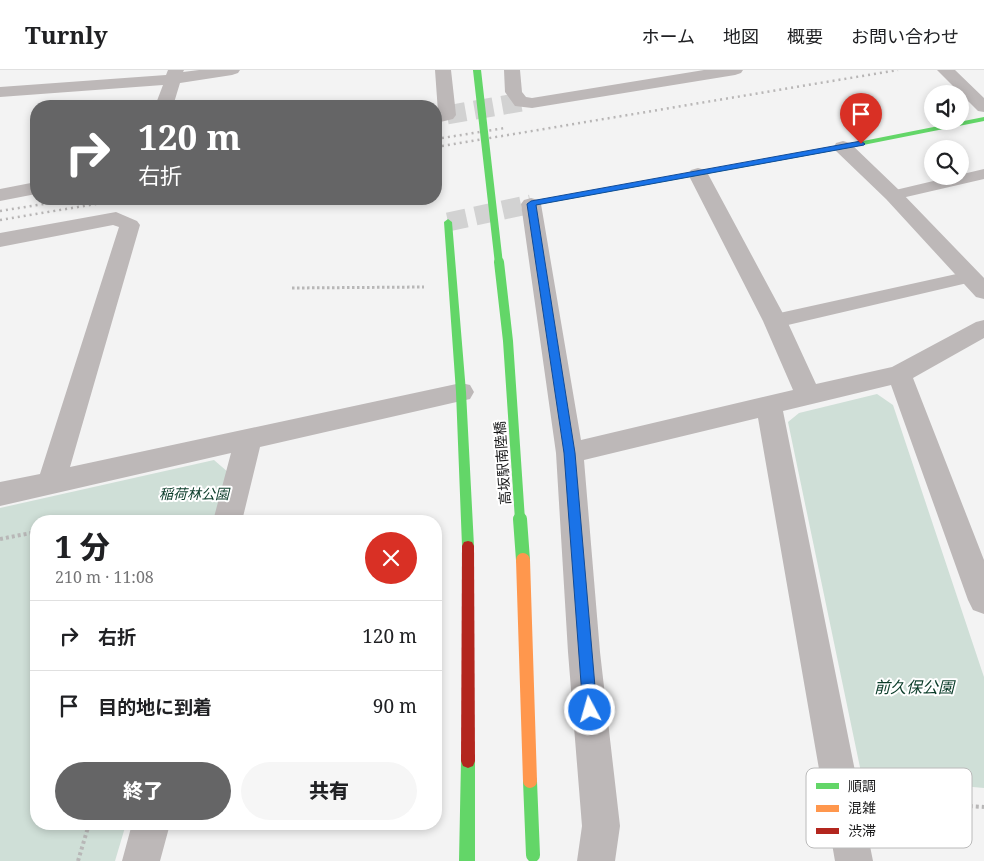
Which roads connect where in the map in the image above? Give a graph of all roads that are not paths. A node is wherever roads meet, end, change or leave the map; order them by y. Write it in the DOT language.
graph roads {
  1 [pos="232,70"];
  2 [pos="443,70"];
  3 [pos="477,70"];
  4 [pos="512,70"];
  5 [pos="735,70"];
  6 [pos="174,74"];
  7 [pos="951,75"];
  8 [pos="662,76"];
  9 [pos="975,80"];
  10 [pos="0,92"];
  11 [pos="166,100"];
  12 [pos="984,107"];
  13 [pos="442,116"];
  14 [pos="984,119"];
  15 [pos="844,147"];
  16 [pos="698,174"];
  17 [pos="984,174"];
  18 [pos="30,189"];
  19 [pos="0,195"];
  20 [pos="893,195"];
  21 [pos="531,204"];
  22 [pos="448,222"];
  23 [pos="0,240"];
  24 [pos="970,277"];
  25 [pos="984,292"];
  26 [pos="775,321"];
  27 [pos="984,328"];
  28 [pos="899,374"];
  29 [pos="461,392"];
  30 [pos="808,394"];
  31 [pos="770,406"];
  32 [pos="248,440"];
  33 [pos="570,453"];
  34 [pos="51,483"];
  35 [pos="0,494"];
  36 [pos="229,515"];
  37 [pos="984,600"];
  38 [pos="836,768"];
  39 [pos="149,830"];
  40 [pos="852,848"];
  41 [pos="533,858"];
  42 [pos="141,861"];
  43 [pos="467,861"];
  44 [pos="596,861"];
  45 [pos="854,861"];
  1 -- 6 [label="street"];
  2 -- 13 [label="street"];
  3 -- 41 [label="street, 高坂駅南陸橋, bridge"];
  4 -- 8 [label="street"];
  5 -- 8 [label="street"];
  6 -- 10 [label="street"];
  6 -- 11 [label="street"];
  7 -- 9 [label="street"];
  7 -- 12 [label="street"];
  14 -- 15 [label="street"];
  15 -- 16 [label="street"];
  15 -- 20 [label="street"];
  16 -- 21 [label="street"];
  16 -- 26 [label="street"];
  17 -- 20 [label="lane"];
  18 -- 19 [label="street"];
  20 -- 24 [label="street"];
  21 -- 33 [label="street"];
  22 -- 29 [label="street"];
  23 -- 34 [label="street"];
  24 -- 25 [label="street"];
  24 -- 26 [label="lane"];
  26 -- 30 [label="street"];
  27 -- 28 [label="street"];
  28 -- 30 [label="street"];
  28 -- 37 [label="street"];
  29 -- 32 [label="street"];
  29 -- 43 [label="street"];
  30 -- 31 [label="street"];
  31 -- 33 [label="street"];
  31 -- 38 [label="street"];
  32 -- 34 [label="street"];
  32 -- 36 [label="street"];
  33 -- 44 [label="street"];
  34 -- 35 [label="street"];
  39 -- 42 [label="street"];
  40 -- 45 [label="street"];
}
